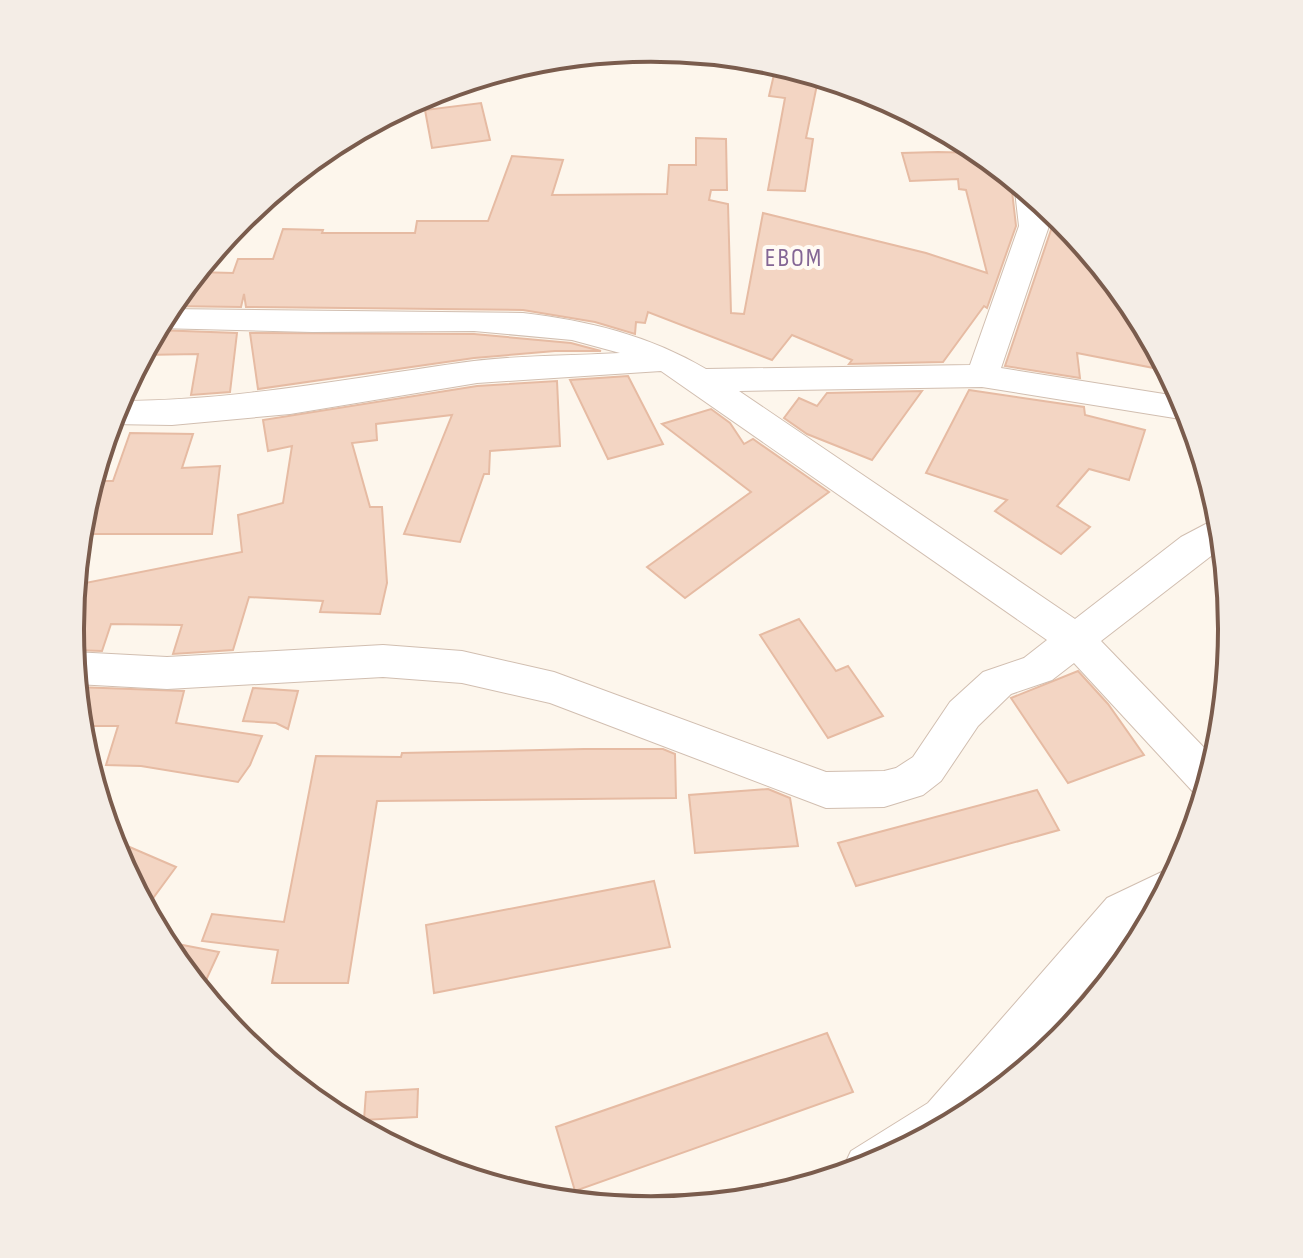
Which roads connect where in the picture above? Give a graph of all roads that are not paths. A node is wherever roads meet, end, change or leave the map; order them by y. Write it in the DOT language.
graph roads {
  1 [pos="1032,209"];
  2 [pos="177,319"];
  3 [pos="687,370"];
  4 [pos="982,376"];
  5 [pos="1173,407"];
  6 [pos="128,413"];
  7 [pos="1211,536"];
  8 [pos="1076,640"];
  9 [pos="86,669"];
  10 [pos="1200,771"];
  11 [pos="1151,898"];
  12 [pos="956,1107"];
  1 -- 4 [label="street"];
  2 -- 3 [label="street"];
  3 -- 4 [label="street"];
  3 -- 6 [label="street"];
  3 -- 8 [label="street"];
  4 -- 5 [label="street"];
  7 -- 8 [label="street"];
  8 -- 9 [label="street"];
  8 -- 10 [label="street"];
  11 -- 12 [label="street"];
}
